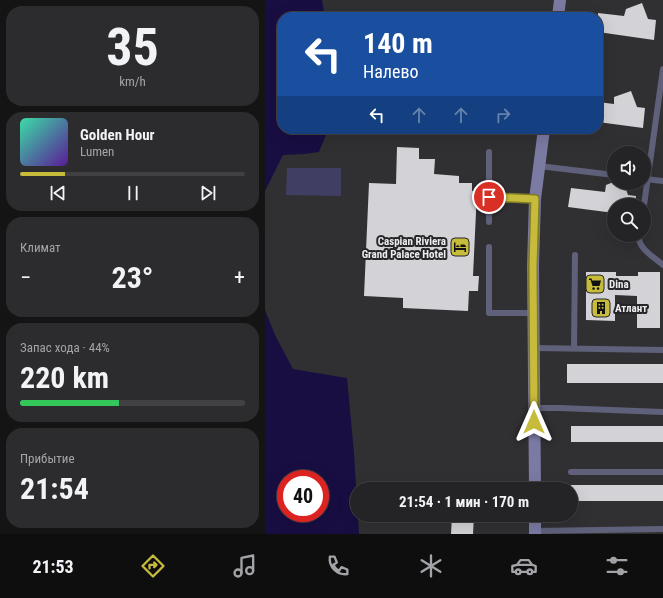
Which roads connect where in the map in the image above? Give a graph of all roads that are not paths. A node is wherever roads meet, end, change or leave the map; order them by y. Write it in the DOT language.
graph roads {
  1 [pos="560,0"];
  2 [pos="559,12"];
  3 [pos="663,68"];
  4 [pos="542,134"];
  5 [pos="651,146"];
  6 [pos="489,152"];
  7 [pos="539,166"];
  8 [pos="607,174"];
  9 [pos="651,180"];
  10 [pos="663,181"];
  11 [pos="489,197"];
  12 [pos="535,199"];
  13 [pos="489,222"];
  14 [pos="639,242"];
  15 [pos="489,247"];
  16 [pos="575,255"];
  17 [pos="663,265"];
  18 [pos="533,313"];
  19 [pos="534,348"];
  20 [pos="574,348"];
  21 [pos="663,350"];
  22 [pos="534,408"];
  23 [pos="663,412"];
  24 [pos="571,472"];
  25 [pos="663,472"];
  26 [pos="535,482"];
  27 [pos="535,522"];
  28 [pos="663,529"];
  29 [pos="535,533"];
  1 -- 2 [label="street"];
  3 -- 5 [label="lane"];
  4 -- 7 [label="street"];
  6 -- 11 [label="lane"];
  7 -- 8 [label="lane"];
  7 -- 12 [label="street"];
  9 -- 10 [label="lane"];
  11 -- 12 [label="lane"];
  11 -- 13 [label="lane"];
  12 -- 18 [label="street"];
  14 -- 17 [label="lane"];
  15 -- 18 [label="lane"];
  16 -- 20 [label="lane"];
  18 -- 19 [label="street"];
  19 -- 20 [label="lane"];
  19 -- 22 [label="street"];
  20 -- 21 [label="lane"];
  22 -- 23 [label="lane"];
  22 -- 26 [label="street"];
  24 -- 25 [label="lane"];
  27 -- 29 [label="street"];
  28 -- 29 [label="lane"];
}
